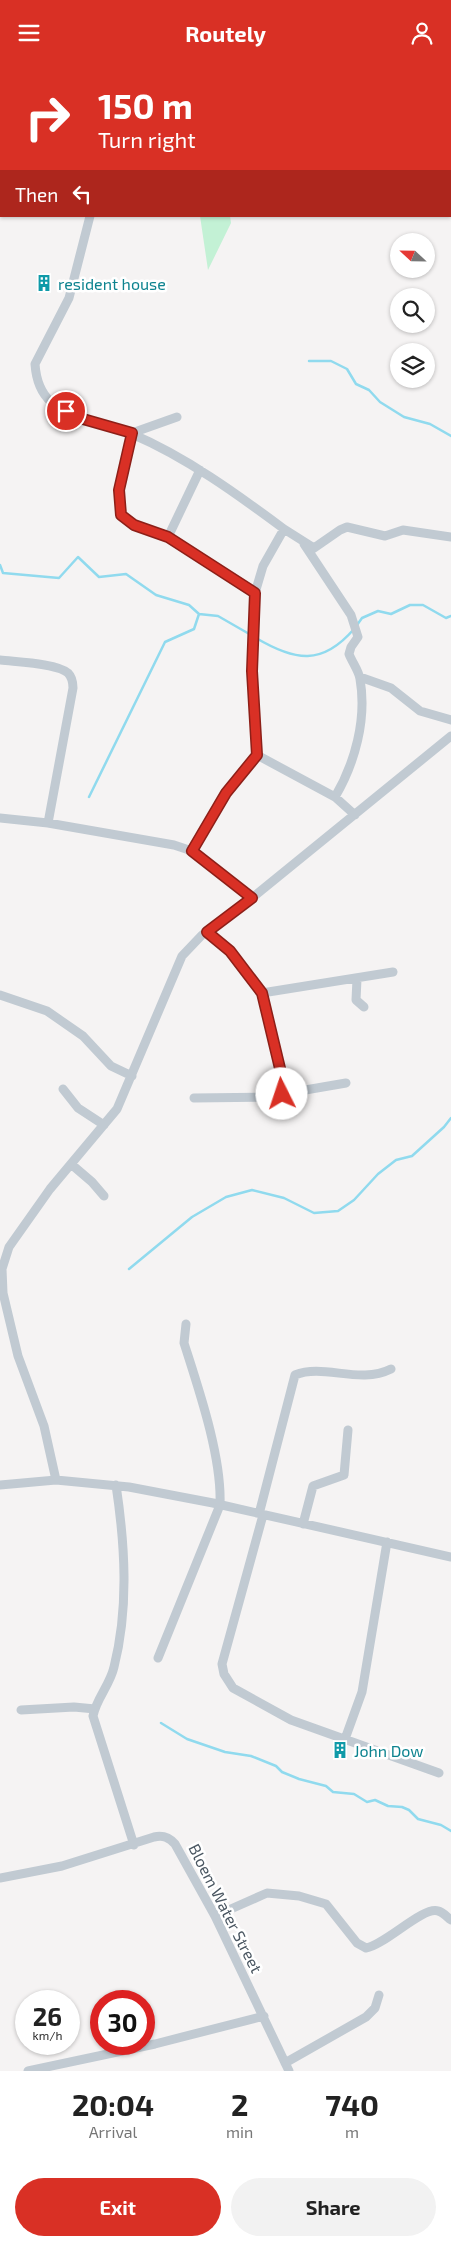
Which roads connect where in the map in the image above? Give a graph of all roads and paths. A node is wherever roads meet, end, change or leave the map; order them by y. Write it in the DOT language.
graph roads {
  1 [pos="90,217"];
  2 [pos="177,417"];
  3 [pos="132,433"];
  4 [pos="200,470"];
  5 [pos="284,529"];
  6 [pos="168,537"];
  7 [pos="451,537"];
  8 [pos="304,544"];
  9 [pos="255,593"];
  10 [pos="0,660"];
  11 [pos="360,677"];
  12 [pos="451,720"];
  13 [pos="451,737"];
  14 [pos="257,755"];
  15 [pos="335,797"];
  16 [pos="355,815"];
  17 [pos="0,818"];
  18 [pos="48,823"];
  19 [pos="192,851"];
  20 [pos="252,898"];
  21 [pos="207,932"];
  22 [pos="392,972"];
  23 [pos="357,979"];
  24 [pos="262,993"];
  25 [pos="0,995"];
  26 [pos="364,1007"];
  27 [pos="132,1076"];
  28 [pos="346,1083"];
  29 [pos="63,1089"];
  30 [pos="282,1094"];
  31 [pos="194,1097"];
  32 [pos="104,1125"];
  33 [pos="71,1164"];
  34 [pos="104,1196"];
  35 [pos="1,1293"];
  36 [pos="186,1324"];
  37 [pos="391,1369"];
  38 [pos="348,1430"];
  39 [pos="56,1480"];
  40 [pos="0,1485"];
  41 [pos="116,1485"];
  42 [pos="220,1505"];
  43 [pos="261,1515"];
  44 [pos="303,1525"];
  45 [pos="388,1542"];
  46 [pos="451,1557"];
  47 [pos="158,1658"];
  48 [pos="95,1709"];
  49 [pos="21,1710"];
  50 [pos="345,1739"];
  51 [pos="439,1773"];
  52 [pos="134,1845"];
  53 [pos="0,1878"];
  54 [pos="215,1916"];
  55 [pos="451,1920"];
  56 [pos="379,1995"];
  57 [pos="264,2016"];
  58 [pos="287,2067"];
  59 [pos="28,2071"];
  1 -- 3 [label="street"];
  2 -- 3 [label="street"];
  3 -- 4 [label="street"];
  3 -- 6 [label="street"];
  4 -- 5 [label="street"];
  4 -- 6 [label="street"];
  5 -- 8 [label="street"];
  5 -- 9 [label="street"];
  6 -- 9 [label="street"];
  7 -- 8 [label="street"];
  8 -- 11 [label="street"];
  9 -- 14 [label="street"];
  10 -- 18 [label="street"];
  11 -- 12 [label="street"];
  11 -- 15 [label="street"];
  13 -- 16 [label="street"];
  14 -- 15 [label="street"];
  14 -- 19 [label="street"];
  15 -- 16 [label="street"];
  16 -- 20 [label="street"];
  17 -- 18 [label="street"];
  18 -- 19 [label="street"];
  19 -- 20 [label="street"];
  20 -- 21 [label="street"];
  21 -- 24 [label="street"];
  21 -- 27 [label="street"];
  22 -- 23 [label="street"];
  23 -- 24 [label="street"];
  23 -- 26 [label="street"];
  24 -- 30 [label="street"];
  25 -- 27 [label="street"];
  27 -- 32 [label="street"];
  28 -- 30 [label="street"];
  29 -- 32 [label="street"];
  30 -- 31 [label="street"];
  32 -- 33 [label="street"];
  33 -- 34 [label="street"];
  33 -- 35 [label="street"];
  35 -- 39 [label="street"];
  36 -- 42 [label="street"];
  37 -- 43 [label="street"];
  38 -- 44 [label="street"];
  39 -- 40 [label="street"];
  39 -- 41 [label="street"];
  41 -- 42 [label="street"];
  41 -- 48 [label="street"];
  42 -- 43 [label="street"];
  42 -- 47 [label="street"];
  43 -- 44 [label="street"];
  43 -- 50 [label="street"];
  44 -- 45 [label="street"];
  45 -- 46 [label="street"];
  45 -- 50 [label="street"];
  48 -- 49 [label="street"];
  48 -- 52 [label="street"];
  50 -- 51 [label="street"];
  52 -- 53 [label="street, Bloem Water Street"];
  52 -- 54 [label="street, Bloem Water Street"];
  54 -- 55 [label="street"];
  54 -- 57 [label="street, Bloem Water Street"];
  56 -- 58 [label="street"];
  57 -- 58 [label="street, Bloem Water Street"];
  57 -- 59 [label="street"];
}
